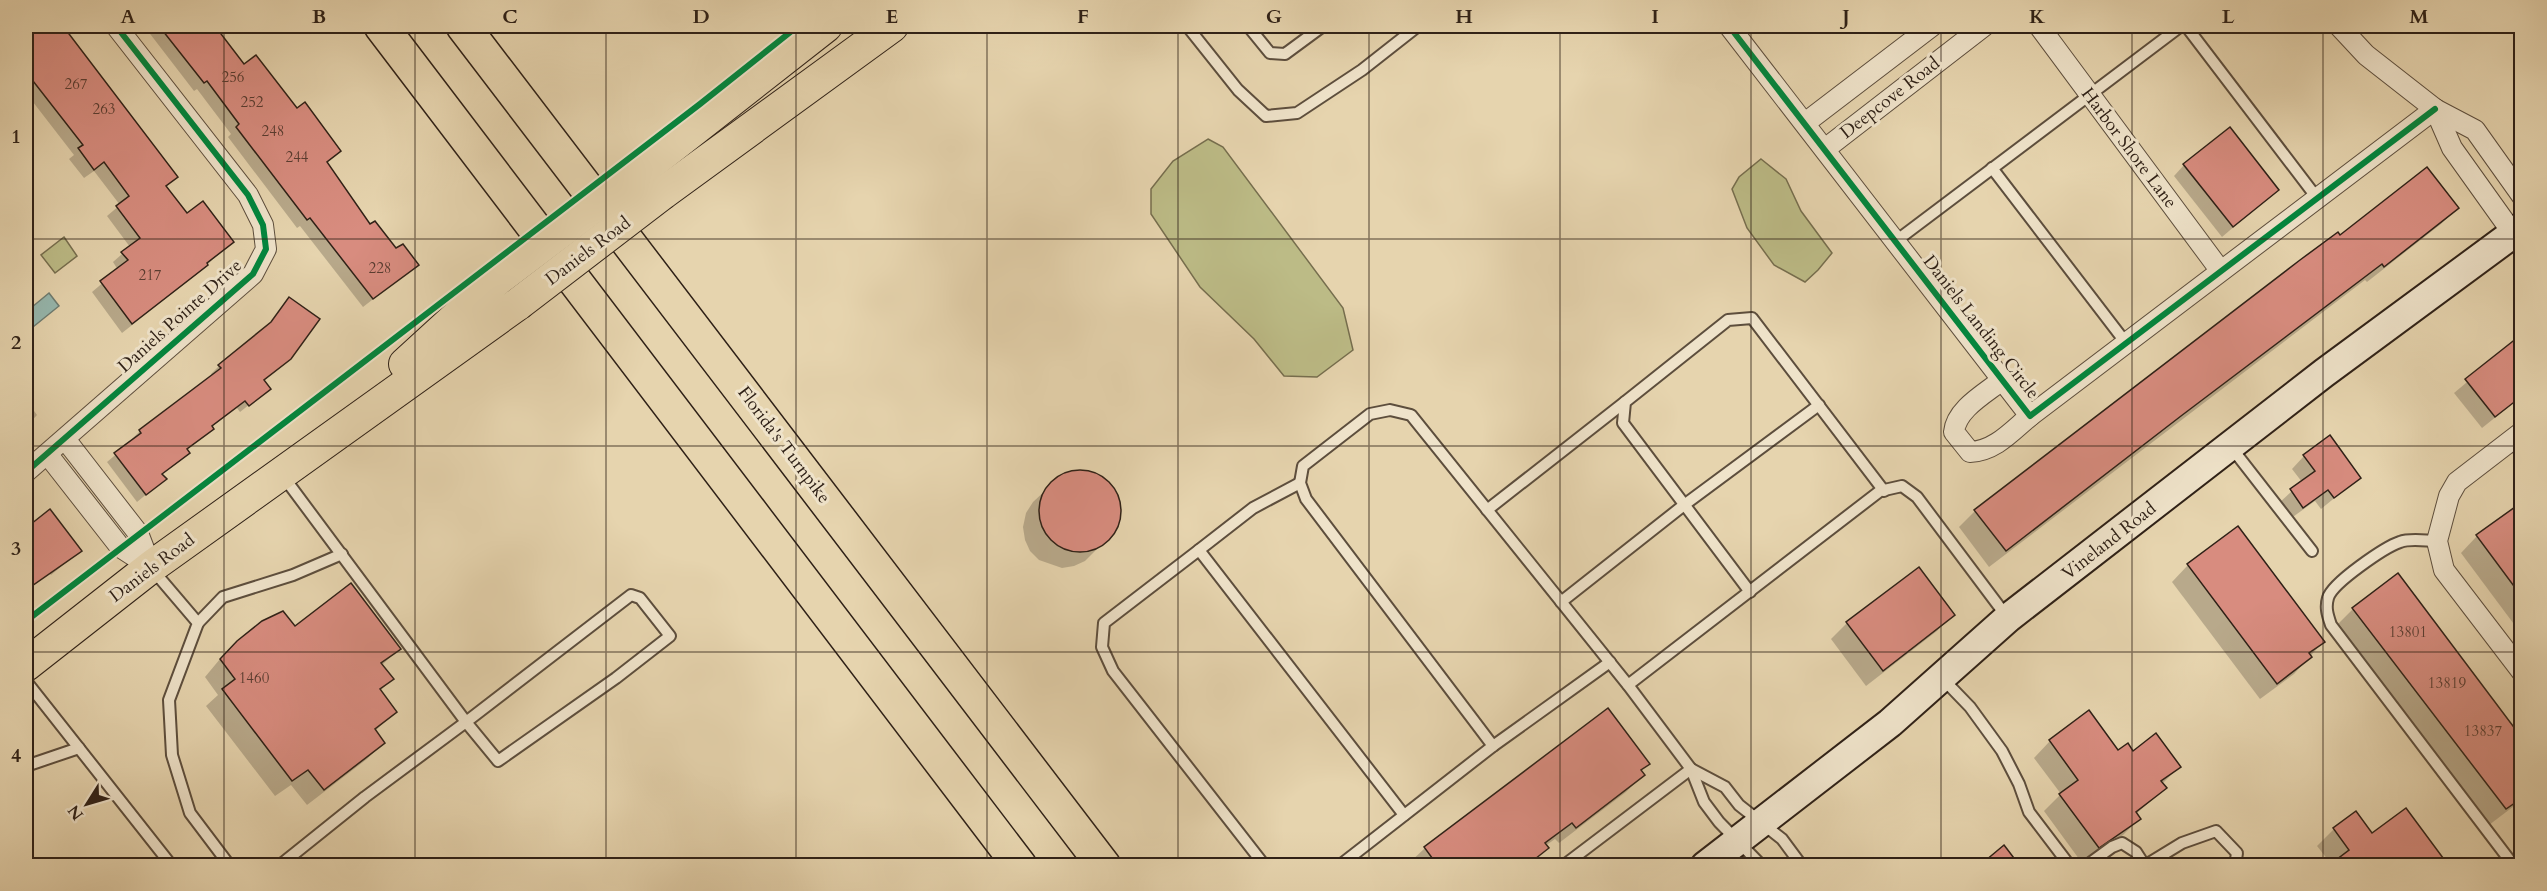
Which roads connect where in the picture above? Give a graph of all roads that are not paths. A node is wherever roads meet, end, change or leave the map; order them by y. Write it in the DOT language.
graph roads {
  1 [pos="116,26"];
  2 [pos="381,26"];
  3 [pos="463,26"];
  4 [pos="826,26"];
  5 [pos="892,26"];
  6 [pos="1187,26"];
  7 [pos="1248,26"];
  8 [pos="1323,26"];
  9 [pos="1418,26"];
  10 [pos="1932,26"];
  11 [pos="1984,26"];
  12 [pos="2039,26"];
  13 [pos="2181,26"];
  14 [pos="2186,26"];
  15 [pos="2339,26"];
  16 [pos="1734,27"];
  17 [pos="2089,95"];
  18 [pos="2435,109"];
  19 [pos="1805,123"];
  20 [pos="2487,148"];
  21 [pos="1825,149"];
  22 [pos="2464,164"];
  23 [pos="1992,168"];
  24 [pos="2522,196"];
  25 [pos="2317,198"];
  26 [pos="2518,236"];
  27 [pos="1896,241"];
  28 [pos="2220,270"];
  29 [pos="2126,343"];
  30 [pos="2002,380"];
  31 [pos="1625,402"];
  32 [pos="1818,405"];
  33 [pos="2030,416"];
  34 [pos="65,439"];
  35 [pos="2518,442"];
  36 [pos="2231,446"];
  37 [pos="48,455"];
  38 [pos="26,472"];
  39 [pos="282,474"];
  40 [pos="1300,483"];
  41 [pos="1884,490"];
  42 [pos="1684,505"];
  43 [pos="1487,510"];
  44 [pos="2437,541"];
  45 [pos="1199,550"];
  46 [pos="2312,551"];
  47 [pos="342,554"];
  48 [pos="151,567"];
  49 [pos="1750,592"];
  50 [pos="1561,602"];
  51 [pos="2008,618"];
  52 [pos="198,623"];
  53 [pos="1610,662"];
  54 [pos="26,665"];
  55 [pos="2522,672"];
  56 [pos="1942,678"];
  57 [pos="26,681"];
  58 [pos="1628,685"];
  59 [pos="466,722"];
  60 [pos="1493,746"];
  61 [pos="79,748"];
  62 [pos="26,766"];
  63 [pos="1691,769"];
  64 [pos="1404,815"];
  65 [pos="1762,824"];
  66 [pos="1738,842"];
  67 [pos="2146,865"];
  68 [pos="172,866"];
  69 [pos="230,866"];
  70 [pos="279,866"];
  71 [pos="1020,866"];
  72 [pos="1104,866"];
  73 [pos="1265,866"];
  74 [pos="1339,866"];
  75 [pos="1563,866"];
  76 [pos="1704,866"];
  77 [pos="1762,866"];
  78 [pos="1802,866"];
  79 [pos="2070,866"];
  80 [pos="2086,866"];
  81 [pos="2235,866"];
  82 [pos="2514,866"];
  1 -- 34 [label="street, Daniels Pointe Drive"];
  2 -- 71 [label="highway"];
  3 -- 72 [label="highway, Florida's Turnpike"];
  4 -- 39 [label="main road, Daniels Road, bridge"];
  5 -- 39 [label="main road, Daniels Road, bridge"];
  6 -- 9 [label="lane"];
  7 -- 8 [label="lane"];
  10 -- 19 [label="street, Deepcove Road"];
  11 -- 21 [label="street, Deepcove Road"];
  12 -- 17 [label="street, Harbor Shore Lane"];
  13 -- 17 [label="lane"];
  14 -- 25 [label="lane"];
  15 -- 18 [label="street"];
  16 -- 19 [label="street, Daniels Landing Circle"];
  17 -- 23 [label="lane"];
  17 -- 28 [label="street, Harbor Shore Lane"];
  18 -- 20 [label="street"];
  18 -- 22 [label="street"];
  18 -- 25 [label="street, Daniels Landing Circle"];
  19 -- 21 [label="street, Daniels Landing Circle"];
  20 -- 22 [label="street"];
  20 -- 24 [label="street"];
  21 -- 27 [label="street, Daniels Landing Circle"];
  22 -- 26 [label="street"];
  23 -- 27 [label="lane"];
  23 -- 29 [label="lane"];
  25 -- 28 [label="street, Daniels Landing Circle"];
  26 -- 36 [label="main road, Vineland Road"];
  27 -- 30 [label="street, Daniels Landing Circle"];
  28 -- 29 [label="street, Daniels Landing Circle"];
  29 -- 33 [label="street, Daniels Landing Circle"];
  30 -- 33 [label="street, Daniels Landing Circle"];
  30 -- 33 [label="street"];
  31 -- 32 [label="lane"];
  31 -- 42 [label="lane"];
  31 -- 43 [label="lane"];
  32 -- 41 [label="lane"];
  32 -- 42 [label="lane"];
  34 -- 37 [label="street, Daniels Pointe Drive"];
  34 -- 48 [label="street"];
  35 -- 44 [label="street"];
  36 -- 46 [label="lane"];
  36 -- 51 [label="main road, Vineland Road"];
  37 -- 38 [label="street, Daniels Pointe Drive"];
  37 -- 48 [label="street"];
  39 -- 47 [label="lane"];
  39 -- 48 [label="main road, Daniels Road"];
  40 -- 43 [label="lane"];
  40 -- 45 [label="lane"];
  40 -- 60 [label="lane"];
  41 -- 49 [label="lane"];
  41 -- 51 [label="lane"];
  42 -- 49 [label="lane"];
  42 -- 50 [label="lane"];
  43 -- 50 [label="lane"];
  44 -- 55 [label="street"];
  44 -- 82 [label="lane"];
  45 -- 64 [label="lane"];
  45 -- 73 [label="lane"];
  47 -- 52 [label="lane"];
  47 -- 59 [label="lane"];
  48 -- 52 [label="lane"];
  48 -- 54 [label="main road, Daniels Road"];
  49 -- 58 [label="lane"];
  50 -- 53 [label="lane"];
  51 -- 56 [label="main road, Vineland Road"];
  52 -- 69 [label="lane"];
  53 -- 58 [label="lane"];
  53 -- 60 [label="lane"];
  56 -- 65 [label="main road, Vineland Road"];
  56 -- 79 [label="lane"];
  57 -- 61 [label="lane"];
  58 -- 63 [label="lane"];
  59 -- 59 [label="lane"];
  59 -- 70 [label="lane"];
  60 -- 64 [label="lane"];
  61 -- 62 [label="lane"];
  61 -- 68 [label="lane"];
  63 -- 65 [label="lane"];
  63 -- 66 [label="lane"];
  63 -- 75 [label="lane"];
  64 -- 74 [label="lane"];
  65 -- 66 [label="main road, Vineland Road"];
  65 -- 78 [label="lane"];
  66 -- 76 [label="main road, Vineland Road"];
  66 -- 77 [label="lane"];
  67 -- 80 [label="lane"];
  67 -- 81 [label="lane"];
}
